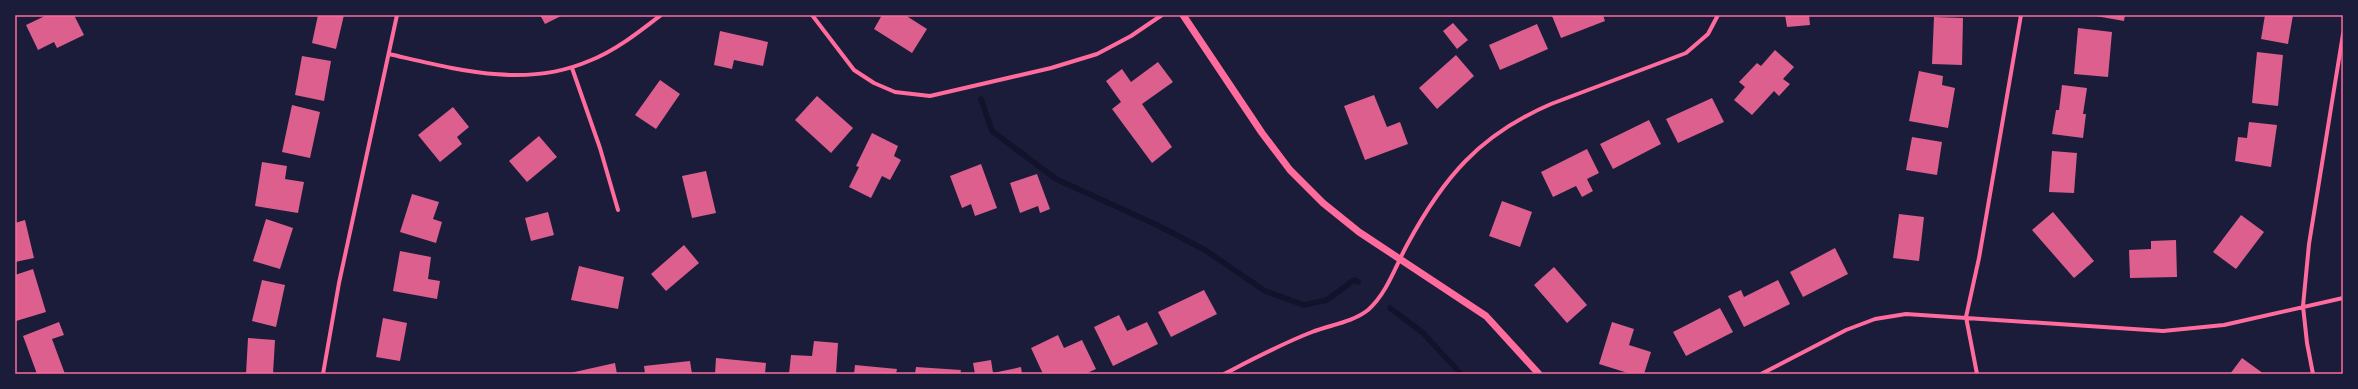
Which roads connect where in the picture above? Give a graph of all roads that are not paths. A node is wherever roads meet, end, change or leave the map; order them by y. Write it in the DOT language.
graph roads {
  1 [pos="397,15"];
  2 [pos="661,15"];
  3 [pos="812,15"];
  4 [pos="1162,15"];
  5 [pos="1183,15"];
  6 [pos="1718,15"];
  7 [pos="2021,15"];
  8 [pos="2343,34"];
  9 [pos="389,54"];
  10 [pos="572,68"];
  11 [pos="618,210"];
  12 [pos="1400,259"];
  13 [pos="2343,298"];
  14 [pos="2303,306"];
  15 [pos="1966,317"];
  16 [pos="323,374"];
  17 [pos="1224,374"];
  18 [pos="1539,374"];
  19 [pos="1761,374"];
  20 [pos="1977,374"];
  21 [pos="2313,374"];
  1 -- 9 [label="street"];
  2 -- 10 [label="street"];
  3 -- 4 [label="street"];
  5 -- 12 [label="street"];
  6 -- 12 [label="street"];
  7 -- 15 [label="street"];
  8 -- 14 [label="street"];
  9 -- 10 [label="street"];
  9 -- 16 [label="street"];
  10 -- 11 [label="street"];
  12 -- 17 [label="street"];
  12 -- 18 [label="street"];
  13 -- 14 [label="street"];
  14 -- 15 [label="street"];
  14 -- 21 [label="street"];
  15 -- 19 [label="street"];
  15 -- 20 [label="street"];
}
